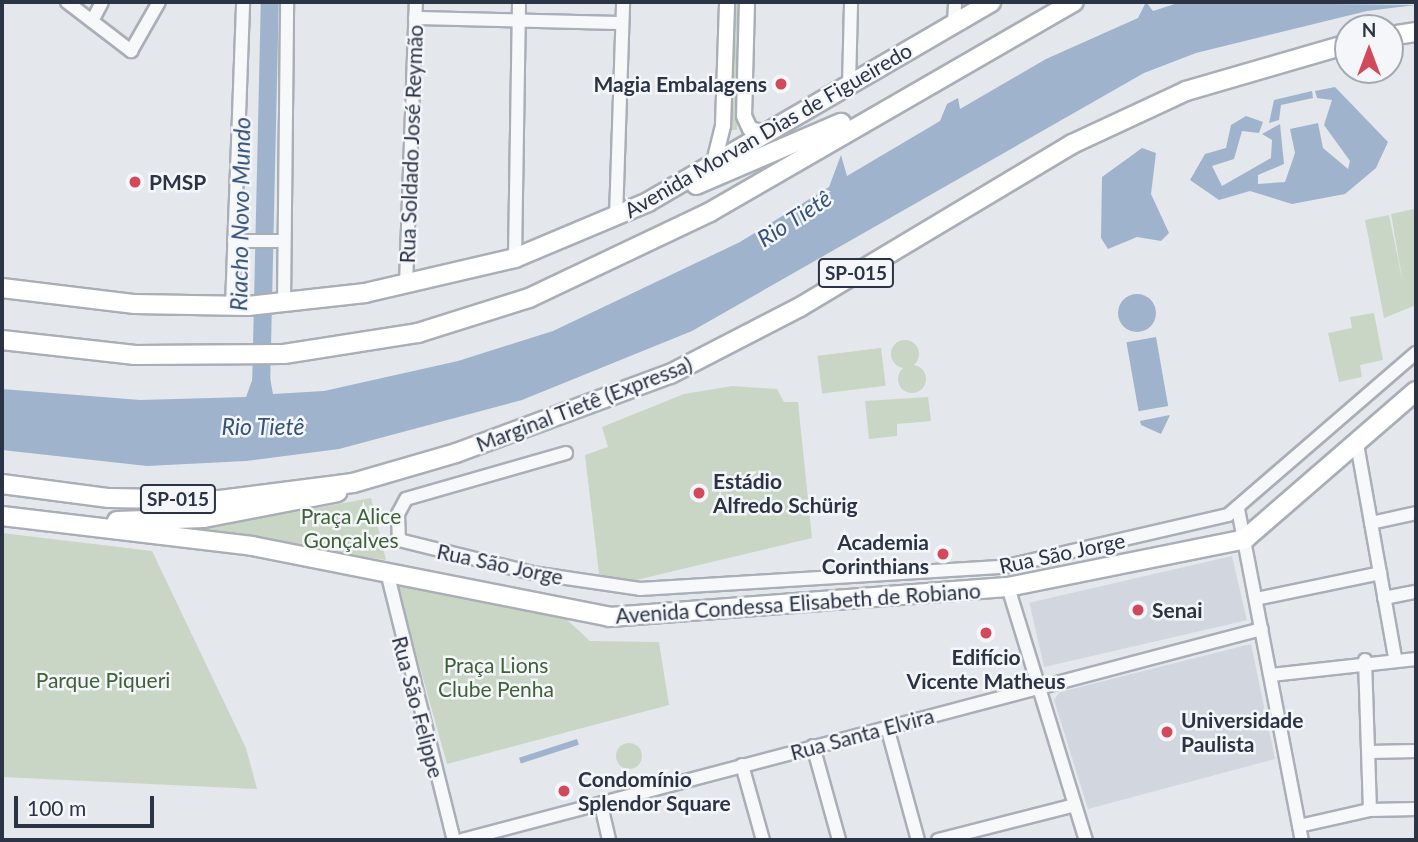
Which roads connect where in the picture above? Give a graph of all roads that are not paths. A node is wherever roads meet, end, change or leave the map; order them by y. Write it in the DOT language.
graph roads {
  1 [pos="67,2"];
  2 [pos="102,2"];
  3 [pos="159,2"];
  4 [pos="243,2"];
  5 [pos="287,2"];
  6 [pos="416,2"];
  7 [pos="519,2"];
  8 [pos="622,2"];
  9 [pos="727,2"];
  10 [pos="747,2"];
  11 [pos="851,2"];
  12 [pos="955,2"];
  13 [pos="991,2"];
  14 [pos="1074,2"];
  15 [pos="415,18"];
  16 [pos="518,19"];
  17 [pos="92,21"];
  18 [pos="622,23"];
  19 [pos="954,23"];
  20 [pos="1334,48"];
  21 [pos="849,86"];
  22 [pos="865,118"];
  23 [pos="766,134"];
  24 [pos="714,162"];
  25 [pos="648,202"];
  26 [pos="616,217"];
  27 [pos="278,240"];
  28 [pos="234,241"];
  29 [pos="515,258"];
  30 [pos="406,285"];
  31 [pos="2,288"];
  32 [pos="81,300"];
  33 [pos="2,301"];
  34 [pos="279,304"];
  35 [pos="240,306"];
  36 [pos="2,340"];
  37 [pos="1416,353"];
  38 [pos="1416,391"];
  39 [pos="1357,444"];
  40 [pos="566,453"];
  41 [pos="354,483"];
  42 [pos="2,484"];
  43 [pos="1238,509"];
  44 [pos="1416,513"];
  45 [pos="7,516"];
  46 [pos="1371,523"];
  47 [pos="1245,539"];
  48 [pos="387,572"];
  49 [pos="1380,573"];
  50 [pos="1008,587"];
  51 [pos="1416,592"];
  52 [pos="1256,598"];
  53 [pos="1384,598"];
  54 [pos="1262,629"];
  55 [pos="1395,658"];
  56 [pos="1416,659"];
  57 [pos="1365,660"];
  58 [pos="1272,675"];
  59 [pos="1039,687"];
  60 [pos="887,727"];
  61 [pos="813,746"];
  62 [pos="1416,751"];
  63 [pos="1369,752"];
  64 [pos="742,765"];
  65 [pos="1075,804"];
  66 [pos="601,805"];
  67 [pos="1370,810"];
  68 [pos="1416,810"];
  69 [pos="1299,826"];
  70 [pos="454,840"];
  71 [pos="462,840"];
  72 [pos="610,840"];
  73 [pos="763,840"];
  74 [pos="839,840"];
  75 [pos="918,840"];
  76 [pos="938,840"];
  77 [pos="1086,840"];
  78 [pos="1302,840"];
  1 -- 17 [label="street"];
  2 -- 17 [label="street"];
  3 -- 17 [label="street"];
  4 -- 28 [label="street"];
  5 -- 27 [label="street"];
  6 -- 15 [label="street, Rua Soldado José Reymão"];
  7 -- 16 [label="street"];
  8 -- 18 [label="street"];
  9 -- 24 [label="main road"];
  10 -- 23 [label="main road"];
  11 -- 21 [label="street"];
  12 -- 19 [label="street"];
  13 -- 19 [label="highway, Avenida Morvan Dias de Figueiredo"];
  14 -- 22 [label="highway"];
  15 -- 16 [label="street"];
  15 -- 30 [label="street, Rua Soldado José Reymão"];
  16 -- 18 [label="street"];
  16 -- 29 [label="street"];
  18 -- 26 [label="street"];
  19 -- 21 [label="highway, Avenida Morvan Dias de Figueiredo"];
  20 -- 41 [label="highway, Marginal Tietê (Expressa) / SP-015"];
  21 -- 23 [label="highway, Avenida Morvan Dias de Figueiredo"];
  22 -- 25 [label="highway"];
  22 -- 36 [label="highway"];
  23 -- 24 [label="highway, Avenida Morvan Dias de Figueiredo"];
  24 -- 25 [label="highway, Avenida Morvan Dias de Figueiredo"];
  25 -- 26 [label="highway, Avenida Morvan Dias de Figueiredo"];
  26 -- 29 [label="highway, Avenida Morvan Dias de Figueiredo"];
  27 -- 28 [label="street"];
  27 -- 34 [label="street"];
  28 -- 35 [label="street"];
  29 -- 30 [label="highway, Avenida Morvan Dias de Figueiredo"];
  30 -- 34 [label="highway, Avenida Morvan Dias de Figueiredo"];
  31 -- 32 [label="highway, Avenida Morvan Dias de Figueiredo"];
  32 -- 33 [label="highway"];
  32 -- 35 [label="highway, Avenida Morvan Dias de Figueiredo"];
  34 -- 35 [label="highway, Avenida Morvan Dias de Figueiredo"];
  37 -- 43 [label="street, Rua São Jorge"];
  38 -- 39 [label="highway, Avenida Condessa Elisabeth de Robiano"];
  39 -- 46 [label="street"];
  39 -- 47 [label="highway, Avenida Condessa Elisabeth de Robiano"];
  40 -- 43 [label="street, Rua São Jorge"];
  41 -- 42 [label="highway, Marginal Tietê (Expressa) / SP-015"];
  41 -- 45 [label="highway"];
  43 -- 47 [label="street"];
  44 -- 46 [label="street"];
  45 -- 48 [label="highway, Avenida Condessa Elisabeth de Robiano"];
  46 -- 49 [label="street"];
  47 -- 50 [label="highway, Avenida Condessa Elisabeth de Robiano"];
  47 -- 52 [label="street"];
  48 -- 50 [label="highway, Avenida Condessa Elisabeth de Robiano"];
  48 -- 70 [label="street, Rua São Felippe"];
  49 -- 52 [label="street"];
  49 -- 53 [label="street"];
  50 -- 59 [label="street, Rua São Jorge"];
  51 -- 53 [label="street"];
  52 -- 54 [label="street"];
  53 -- 55 [label="street"];
  54 -- 58 [label="street"];
  54 -- 59 [label="street, Rua Santa Elvira"];
  55 -- 56 [label="street"];
  55 -- 57 [label="street"];
  57 -- 58 [label="street"];
  57 -- 63 [label="street"];
  58 -- 69 [label="street"];
  59 -- 60 [label="street, Rua Santa Elvira"];
  59 -- 65 [label="street, Rua São Jorge"];
  60 -- 61 [label="street, Rua Santa Elvira"];
  60 -- 75 [label="street"];
  61 -- 64 [label="street, Rua Santa Elvira"];
  61 -- 74 [label="street"];
  62 -- 63 [label="street"];
  63 -- 67 [label="street"];
  64 -- 66 [label="street, Rua Santa Elvira"];
  64 -- 73 [label="street"];
  65 -- 76 [label="street"];
  65 -- 77 [label="street, Rua São Jorge"];
  66 -- 71 [label="street, Rua Santa Elvira"];
  66 -- 72 [label="street"];
  67 -- 68 [label="street"];
  67 -- 69 [label="street"];
  69 -- 78 [label="street"];
}
